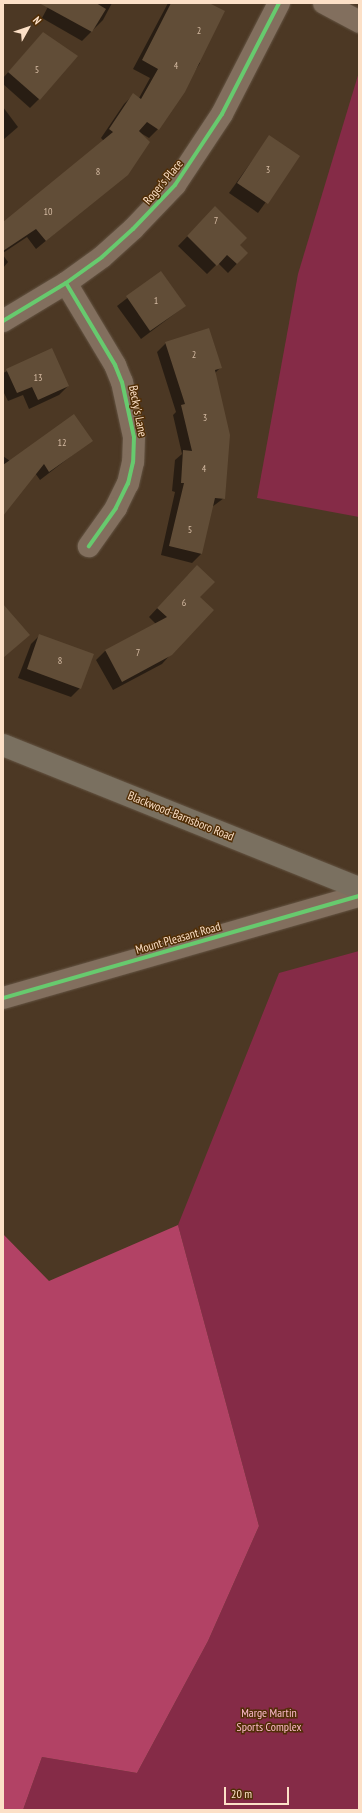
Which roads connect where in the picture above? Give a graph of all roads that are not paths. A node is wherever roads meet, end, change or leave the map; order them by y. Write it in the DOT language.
graph roads {
  1 [pos="279,3"];
  2 [pos="324,3"];
  3 [pos="359,22"];
  4 [pos="66,283"];
  5 [pos="3,321"];
  6 [pos="89,546"];
  7 [pos="3,745"];
  8 [pos="359,888"];
  9 [pos="359,896"];
  10 [pos="3,998"];
  1 -- 4 [label="street, Roger's Place"];
  2 -- 3 [label="street"];
  4 -- 5 [label="street, Roger's Place"];
  4 -- 6 [label="street, Becky's Lane"];
  7 -- 8 [label="main road, Blackwood-Barnsboro Road"];
  9 -- 10 [label="street, Mount Pleasant Road"];
}
